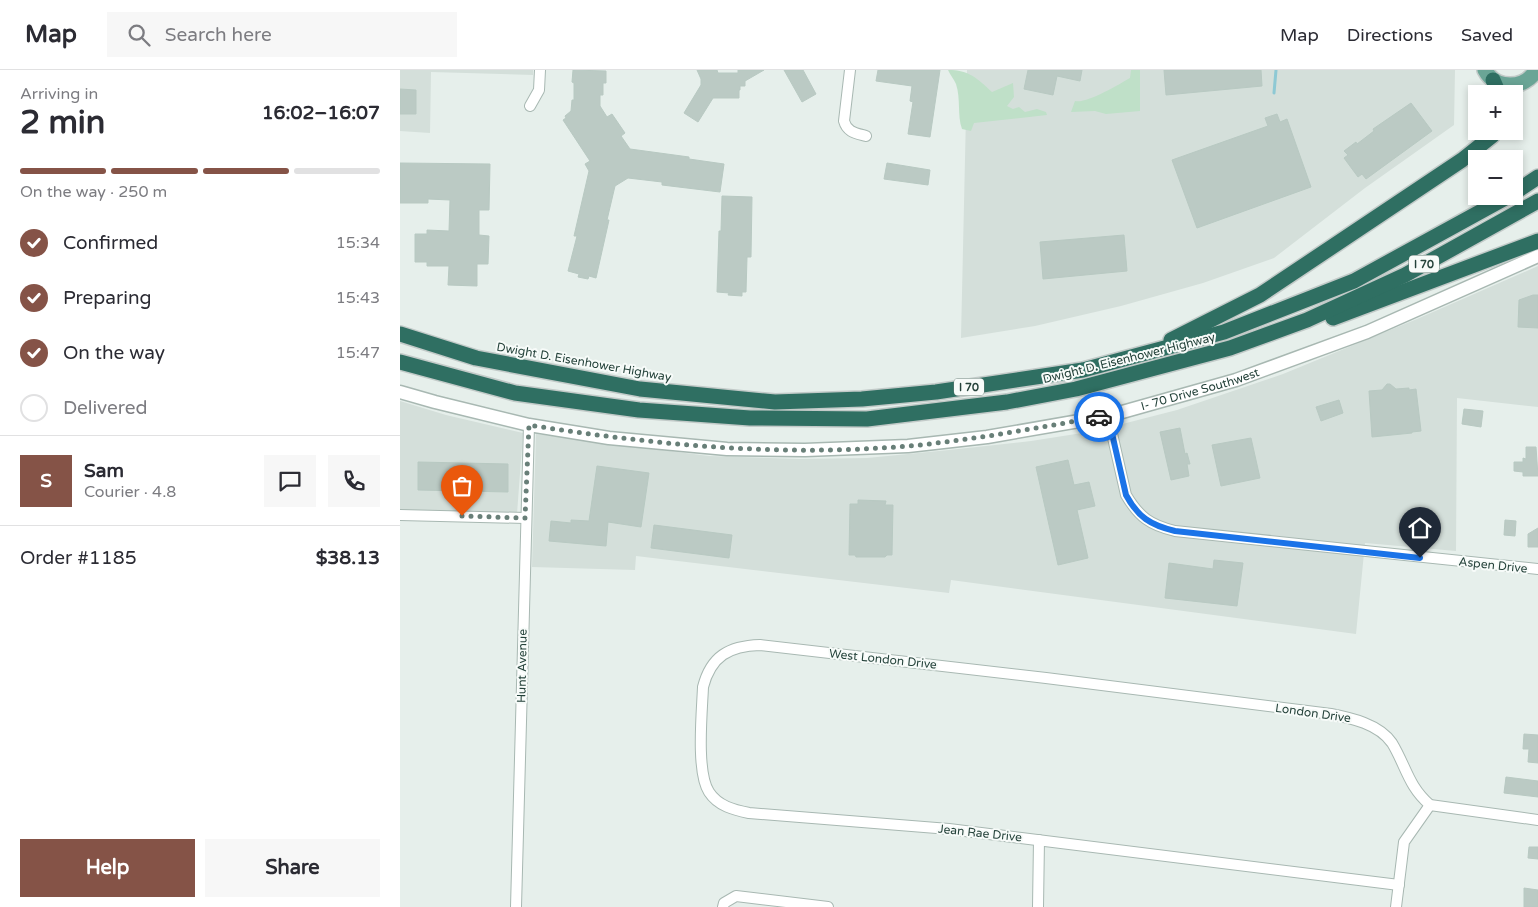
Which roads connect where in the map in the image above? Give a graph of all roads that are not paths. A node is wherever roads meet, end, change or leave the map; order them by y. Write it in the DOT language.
graph roads {
  1 [pos="540,70"];
  2 [pos="850,70"];
  3 [pos="1536,71"];
  4 [pos="1492,81"];
  5 [pos="530,106"];
  6 [pos="866,136"];
  7 [pos="1487,140"];
  8 [pos="1538,177"];
  9 [pos="1523,187"];
  10 [pos="1538,201"];
  11 [pos="1493,205"];
  12 [pos="1538,240"];
  13 [pos="1538,256"];
  14 [pos="1307,320"];
  15 [pos="400,334"];
  16 [pos="1143,354"];
  17 [pos="400,362"];
  18 [pos="400,392"];
  19 [pos="1108,416"];
  20 [pos="529,425"];
  21 [pos="400,515"];
  22 [pos="525,518"];
  23 [pos="1538,569"];
  24 [pos="721,656"];
  25 [pos="1046,678"];
  26 [pos="1430,805"];
  27 [pos="1538,820"];
  28 [pos="1039,840"];
  29 [pos="1399,885"];
  30 [pos="726,903"];
  31 [pos="516,907"];
  32 [pos="828,907"];
  33 [pos="1038,907"];
  34 [pos="1396,907"];
  1 -- 5 [label="street"];
  2 -- 6 [label="street"];
  3 -- 4 [label="main road"];
  7 -- 16 [label="highway"];
  8 -- 9 [label="highway"];
  10 -- 14 [label="highway, Dwight D. Eisenhower Highway / I 70"];
  11 -- 16 [label="highway, Dwight D. Eisenhower Highway / I 70"];
  12 -- 14 [label="highway"];
  13 -- 19 [label="street, I- 70 Drive Southwest"];
  14 -- 17 [label="highway, Dwight D. Eisenhower Highway / I 70"];
  15 -- 16 [label="highway, Dwight D. Eisenhower Highway / I 70"];
  18 -- 20 [label="street, I- 70 Drive Southwest"];
  19 -- 20 [label="street, I- 70 Drive Southwest"];
  19 -- 23 [label="street, Aspen Drive"];
  20 -- 22 [label="street, Hunt Avenue"];
  21 -- 22 [label="street"];
  22 -- 31 [label="street, Hunt Avenue"];
  24 -- 25 [label="street, West London Drive"];
  24 -- 28 [label="street, Jean Rae Drive"];
  25 -- 26 [label="street, London Drive"];
  26 -- 27 [label="street"];
  26 -- 29 [label="street"];
  28 -- 29 [label="street, Jean Rae Drive"];
  28 -- 33 [label="street"];
  29 -- 34 [label="street"];
  30 -- 32 [label="street"];
}
